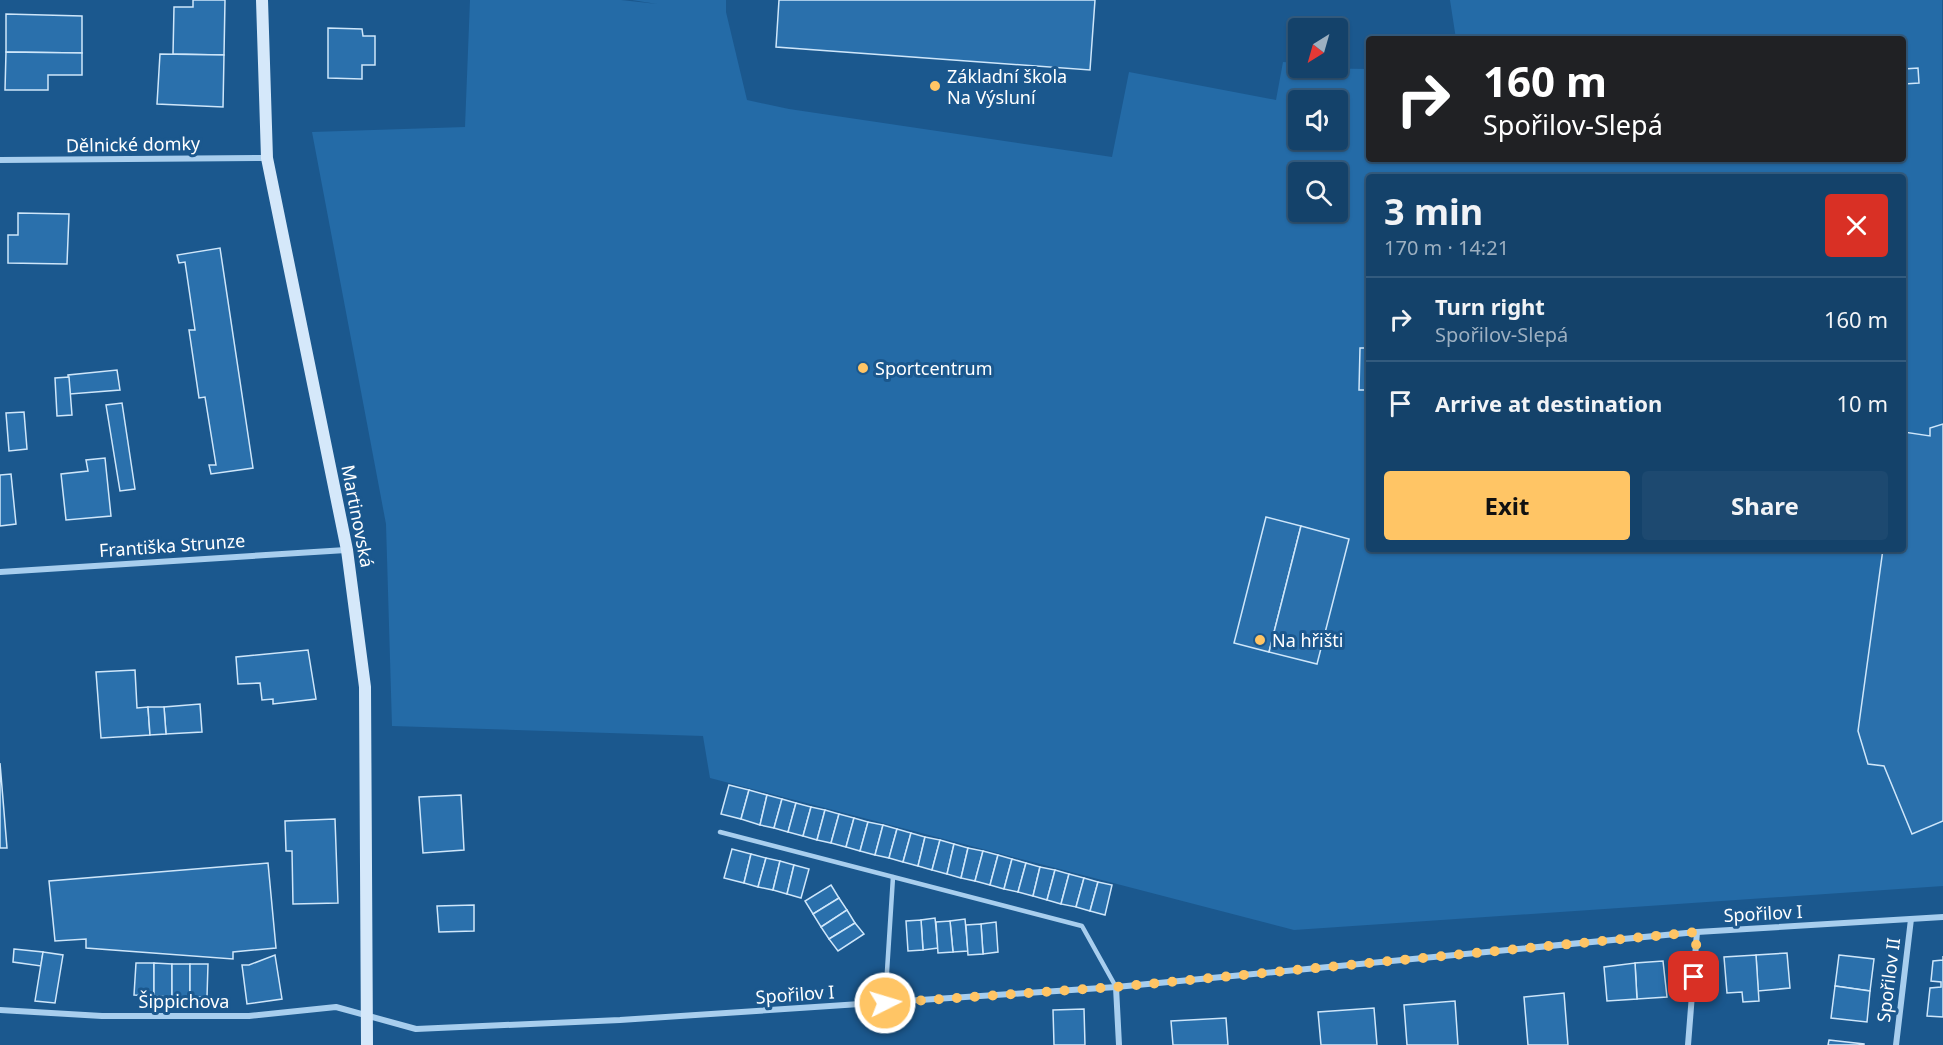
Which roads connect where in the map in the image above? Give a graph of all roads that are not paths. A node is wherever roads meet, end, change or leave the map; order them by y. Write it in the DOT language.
graph roads {
  1 [pos="262,0"];
  2 [pos="267,158"];
  3 [pos="0,160"];
  4 [pos="347,550"];
  5 [pos="0,572"];
  6 [pos="720,832"];
  7 [pos="893,877"];
  8 [pos="1943,917"];
  9 [pos="1911,919"];
  10 [pos="1697,932"];
  11 [pos="1116,987"];
  12 [pos="885,1003"];
  13 [pos="0,1010"];
  14 [pos="368,1013"];
  15 [pos="367,1045"];
  16 [pos="1119,1045"];
  17 [pos="1688,1045"];
  18 [pos="1896,1045"];
  1 -- 2 [label="street, Martinovská"];
  2 -- 3 [label="street, Dělnické domky"];
  2 -- 4 [label="street, Martinovská"];
  4 -- 5 [label="street, Františka Strunze"];
  4 -- 14 [label="street, Martinovská"];
  6 -- 7 [label="lane"];
  7 -- 11 [label="lane"];
  7 -- 12 [label="lane"];
  8 -- 9 [label="street, Spořilov I"];
  9 -- 10 [label="street, Spořilov I"];
  9 -- 18 [label="street, Spořilov II"];
  10 -- 11 [label="street, Spořilov I"];
  10 -- 17 [label="street"];
  11 -- 12 [label="street, Spořilov I"];
  11 -- 16 [label="street"];
  12 -- 14 [label="street, Spořilov I"];
  13 -- 14 [label="street, Šippichova"];
  14 -- 15 [label="street, Martinovská"];
}
